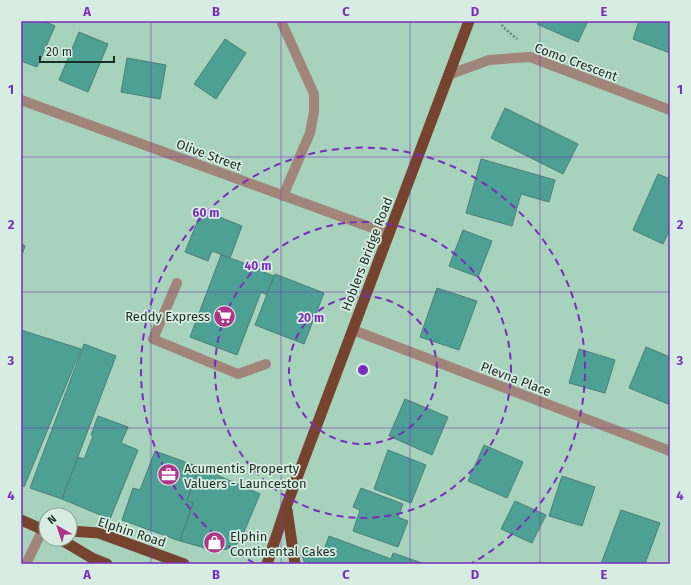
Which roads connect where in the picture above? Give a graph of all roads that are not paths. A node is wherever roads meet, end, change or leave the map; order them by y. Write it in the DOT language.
graph roads {
  1 [pos="281,21"];
  2 [pos="469,21"];
  3 [pos="448,76"];
  4 [pos="21,100"];
  5 [pos="670,110"];
  6 [pos="283,196"];
  7 [pos="389,234"];
  8 [pos="177,283"];
  9 [pos="353,330"];
  10 [pos="266,364"];
  11 [pos="670,451"];
  12 [pos="286,507"];
  13 [pos="21,520"];
  14 [pos="38,527"];
  15 [pos="78,532"];
  16 [pos="38,543"];
  17 [pos="73,547"];
  18 [pos="26,564"];
  19 [pos="107,564"];
  20 [pos="184,564"];
  21 [pos="267,564"];
  22 [pos="295,564"];
  1 -- 6 [label="street"];
  2 -- 3 [label="highway, Hoblers Bridge Road"];
  3 -- 5 [label="street, Como Crescent"];
  3 -- 7 [label="highway, Hoblers Bridge Road"];
  4 -- 6 [label="street, Olive Street"];
  6 -- 7 [label="street, Olive Street"];
  7 -- 9 [label="highway, Hoblers Bridge Road"];
  8 -- 10 [label="street"];
  9 -- 11 [label="street, Plevna Place"];
  9 -- 12 [label="highway, Hoblers Bridge Road"];
  12 -- 21 [label="highway, Hoblers Bridge Road"];
  12 -- 22 [label="highway"];
  13 -- 14 [label="highway"];
  15 -- 20 [label="highway, Elphin Road"];
  16 -- 18 [label="street"];
  17 -- 19 [label="highway"];
}
